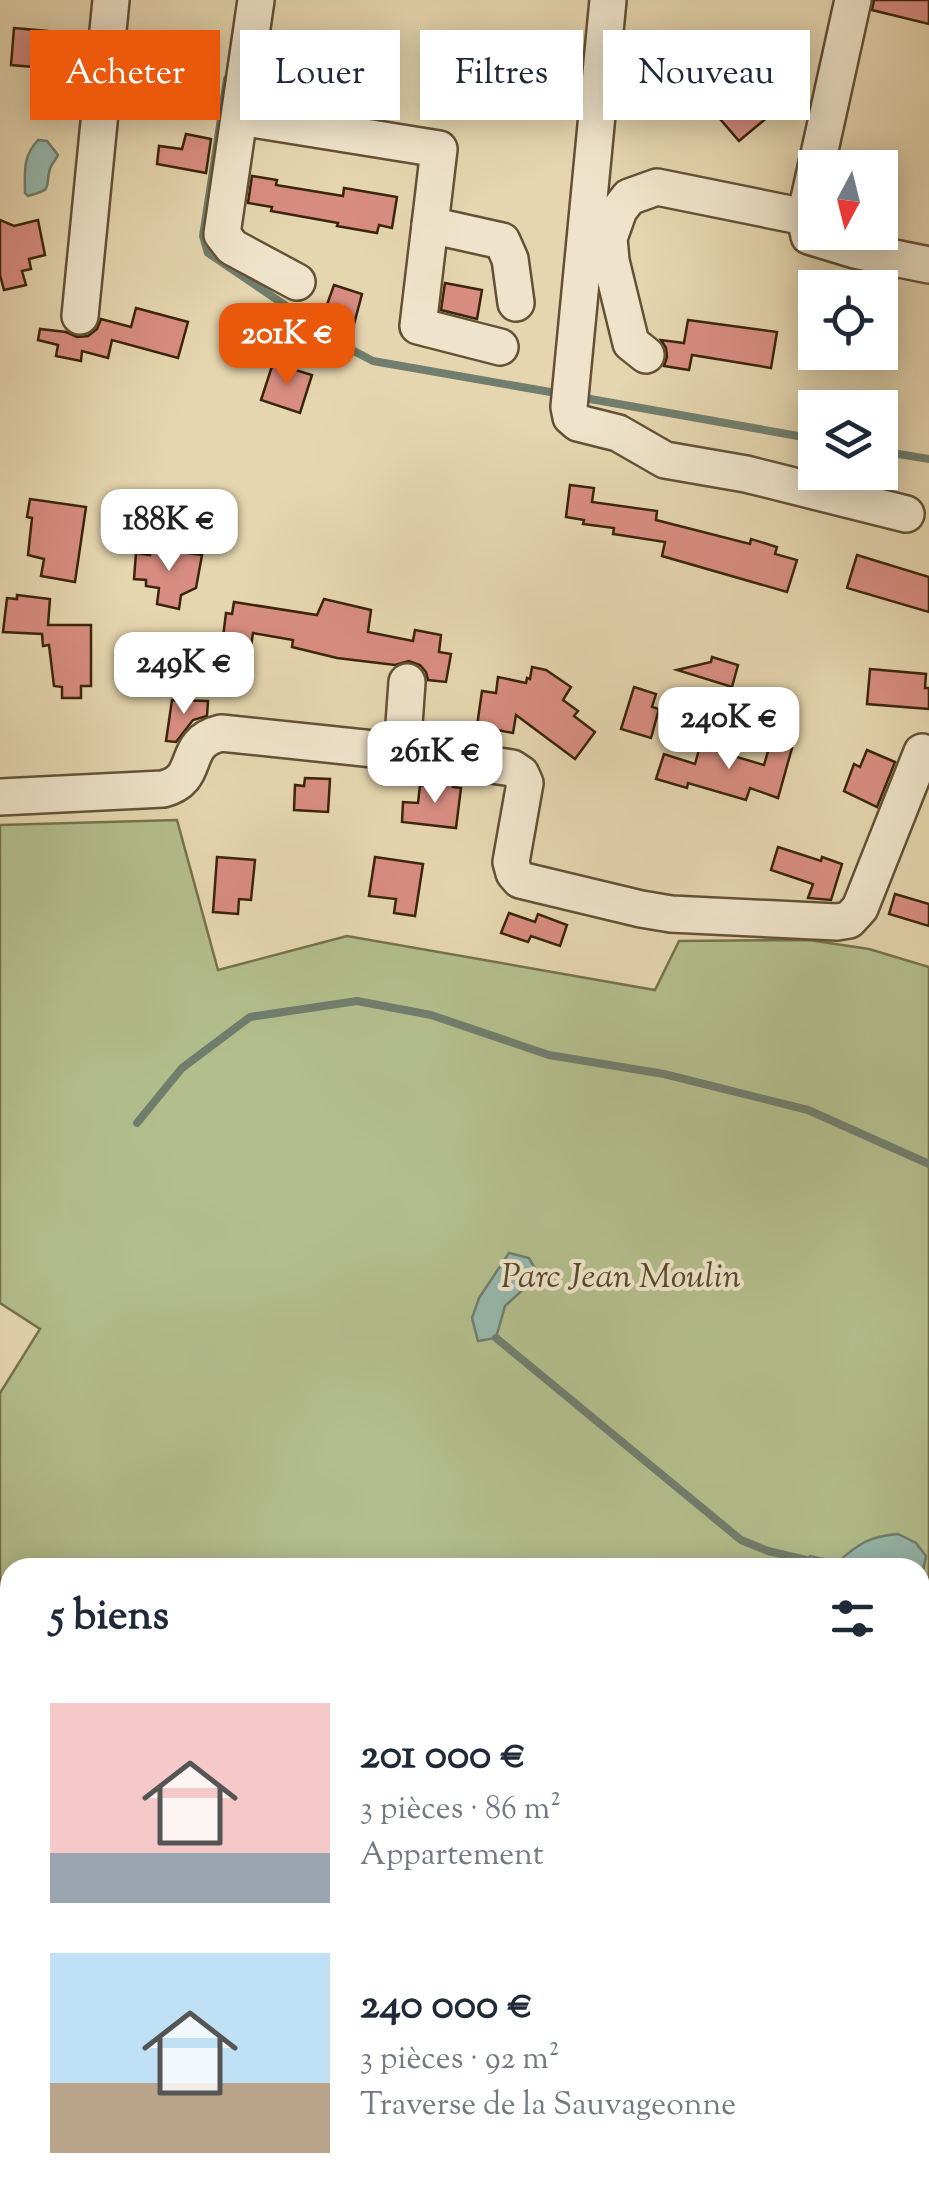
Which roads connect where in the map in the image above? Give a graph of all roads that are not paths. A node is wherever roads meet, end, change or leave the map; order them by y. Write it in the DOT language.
graph roads {
  1 [pos="111,0"];
  2 [pos="256,0"];
  3 [pos="608,0"];
  4 [pos="853,0"];
  5 [pos="252,30"];
  6 [pos="240,117"];
  7 [pos="259,120"];
  8 [pos="820,150"];
  9 [pos="798,216"];
  10 [pos="430,225"];
  11 [pos="855,250"];
  12 [pos="929,264"];
  13 [pos="297,282"];
  14 [pos="516,303"];
  15 [pos="80,316"];
  16 [pos="500,347"];
  17 [pos="646,356"];
  18 [pos="906,514"];
  19 [pos="407,682"];
  20 [pos="402,752"];
  21 [pos="922,752"];
  22 [pos="0,797"];
  1 -- 15 [label="street"];
  2 -- 5 [label="street"];
  3 -- 18 [label="street"];
  4 -- 8 [label="street"];
  6 -- 13 [label="street"];
  7 -- 10 [label="street"];
  9 -- 17 [label="street"];
  10 -- 14 [label="street"];
  10 -- 16 [label="street"];
  11 -- 12 [label="street"];
  19 -- 20 [label="street"];
  20 -- 21 [label="street"];
  20 -- 22 [label="street"];
}
